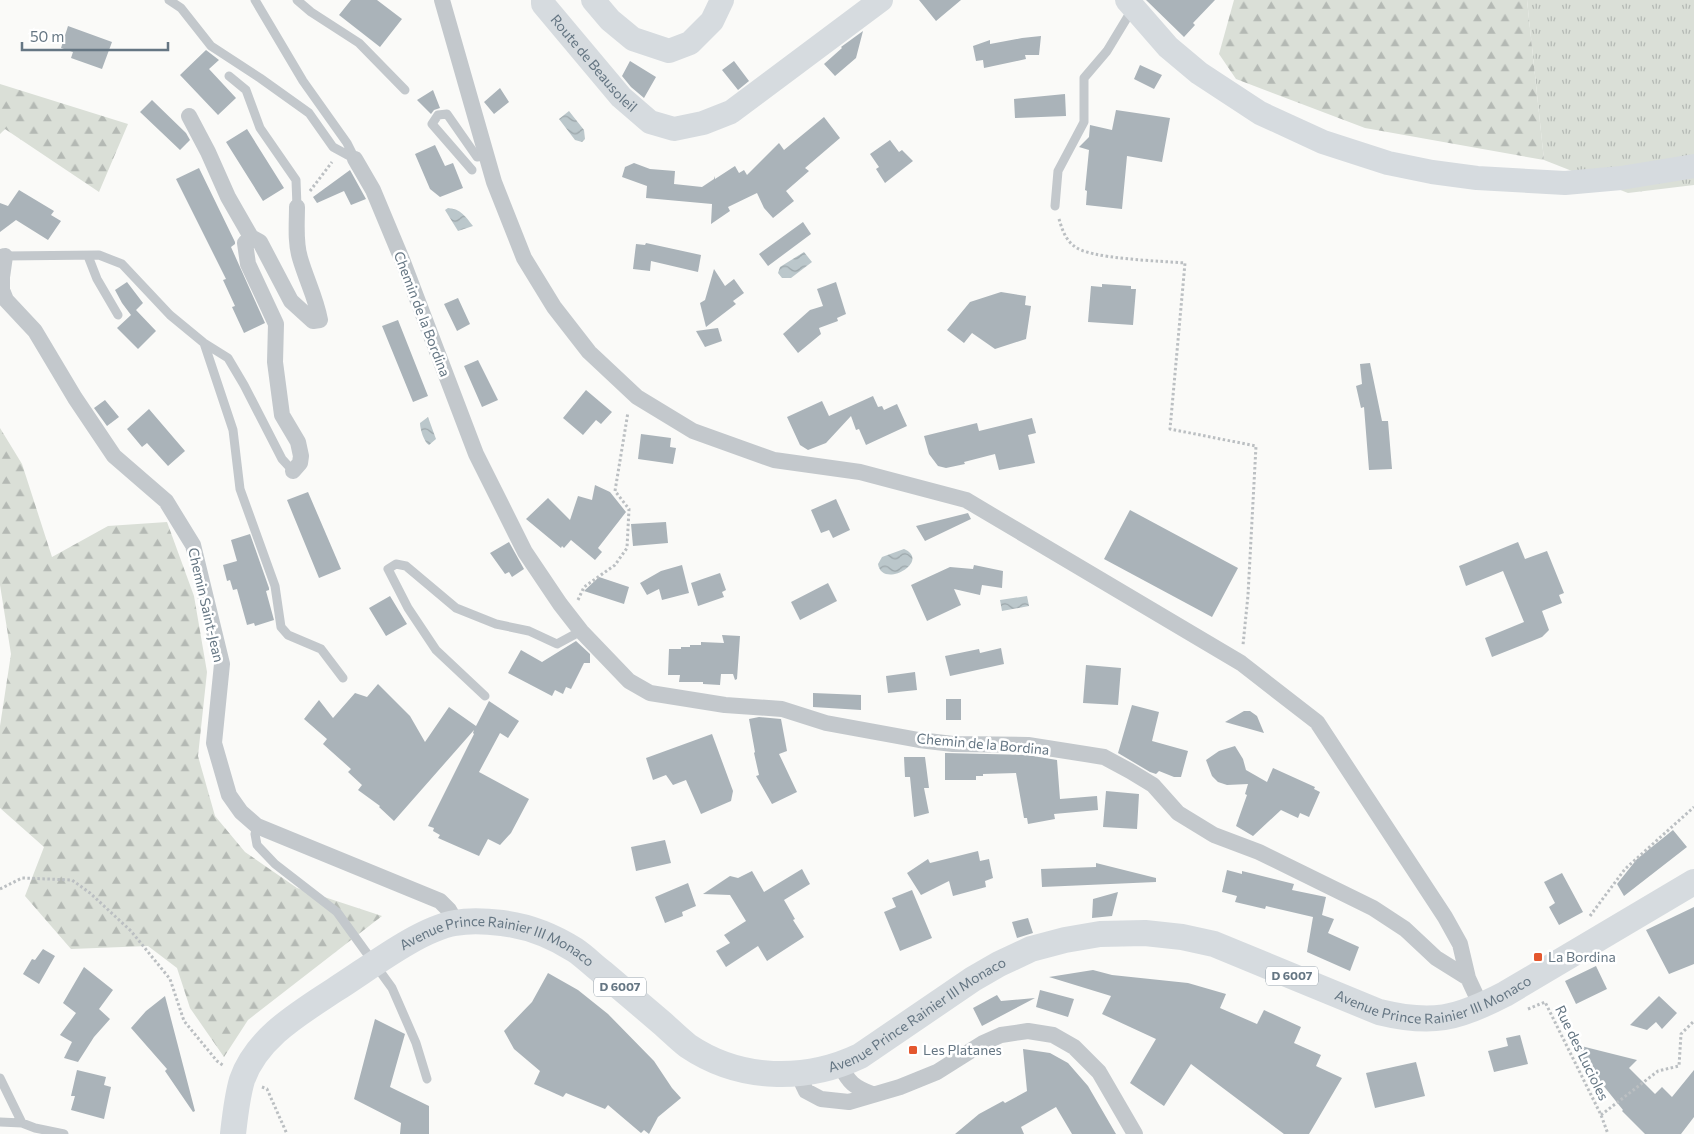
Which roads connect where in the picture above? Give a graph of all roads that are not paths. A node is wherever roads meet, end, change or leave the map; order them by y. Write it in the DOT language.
graph roads {
  1 [pos="170,0"];
  2 [pos="255,0"];
  3 [pos="297,0"];
  4 [pos="442,0"];
  5 [pos="543,0"];
  6 [pos="593,0"];
  7 [pos="722,0"];
  8 [pos="881,0"];
  9 [pos="1130,3"];
  10 [pos="229,76"];
  11 [pos="405,90"];
  12 [pos="189,116"];
  13 [pos="486,155"];
  14 [pos="355,159"];
  15 [pos="1694,166"];
  16 [pos="472,170"];
  17 [pos="1055,206"];
  18 [pos="298,207"];
  19 [pos="251,237"];
  20 [pos="2,254"];
  21 [pos="88,256"];
  22 [pos="118,315"];
  23 [pos="204,343"];
  24 [pos="293,471"];
  25 [pos="578,626"];
  26 [pos="343,678"];
  27 [pos="485,696"];
  28 [pos="257,826"];
  29 [pos="1694,882"];
  30 [pos="445,925"];
  31 [pos="1468,978"];
  32 [pos="1481,1006"];
  33 [pos="840,1065"];
  34 [pos="798,1074"];
  35 [pos="1,1079"];
  36 [pos="427,1079"];
  37 [pos="872,1094"];
  38 [pos="0,1122"];
  39 [pos="22,1123"];
  40 [pos="64,1134"];
  41 [pos="233,1134"];
  42 [pos="1135,1134"];
  1 -- 14 [label="lane"];
  2 -- 14 [label="lane, Chemin de la Bordina"];
  3 -- 11 [label="lane"];
  4 -- 13 [label="street"];
  5 -- 8 [label="street, Route de Beausoleil"];
  6 -- 7 [label="street"];
  9 -- 15 [label="street"];
  9 -- 17 [label="lane"];
  10 -- 18 [label="lane"];
  12 -- 19 [label="street"];
  13 -- 16 [label="lane"];
  13 -- 31 [label="street"];
  14 -- 25 [label="street, Chemin de la Bordina"];
  18 -- 19 [label="street"];
  19 -- 24 [label="street, Chemin Saint-Jean"];
  20 -- 21 [label="lane, Chemin Saint-Jean"];
  20 -- 28 [label="street, Chemin Saint-Jean"];
  21 -- 22 [label="lane"];
  21 -- 23 [label="lane, Chemin Saint-Jean"];
  23 -- 24 [label="lane, Chemin Saint-Jean"];
  23 -- 26 [label="lane"];
  25 -- 27 [label="lane"];
  25 -- 31 [label="street, Chemin de la Bordina"];
  28 -- 30 [label="street, Chemin Saint-Jean"];
  28 -- 36 [label="lane"];
  29 -- 32 [label="main road, Avenue Prince Rainier III Monaco / D 6007"];
  30 -- 34 [label="main road, Avenue Prince Rainier III Monaco / D 6007"];
  30 -- 41 [label="main road, Avenue Prince Rainier III Monaco / D 6007"];
  31 -- 32 [label="street"];
  32 -- 33 [label="main road, Avenue Prince Rainier III Monaco / D 6007"];
  33 -- 34 [label="main road, Avenue Prince Rainier III Monaco / D 6007"];
  33 -- 37 [label="street"];
  34 -- 37 [label="street"];
  35 -- 39 [label="lane"];
  37 -- 42 [label="street"];
  38 -- 39 [label="lane"];
  39 -- 40 [label="lane"];
}
